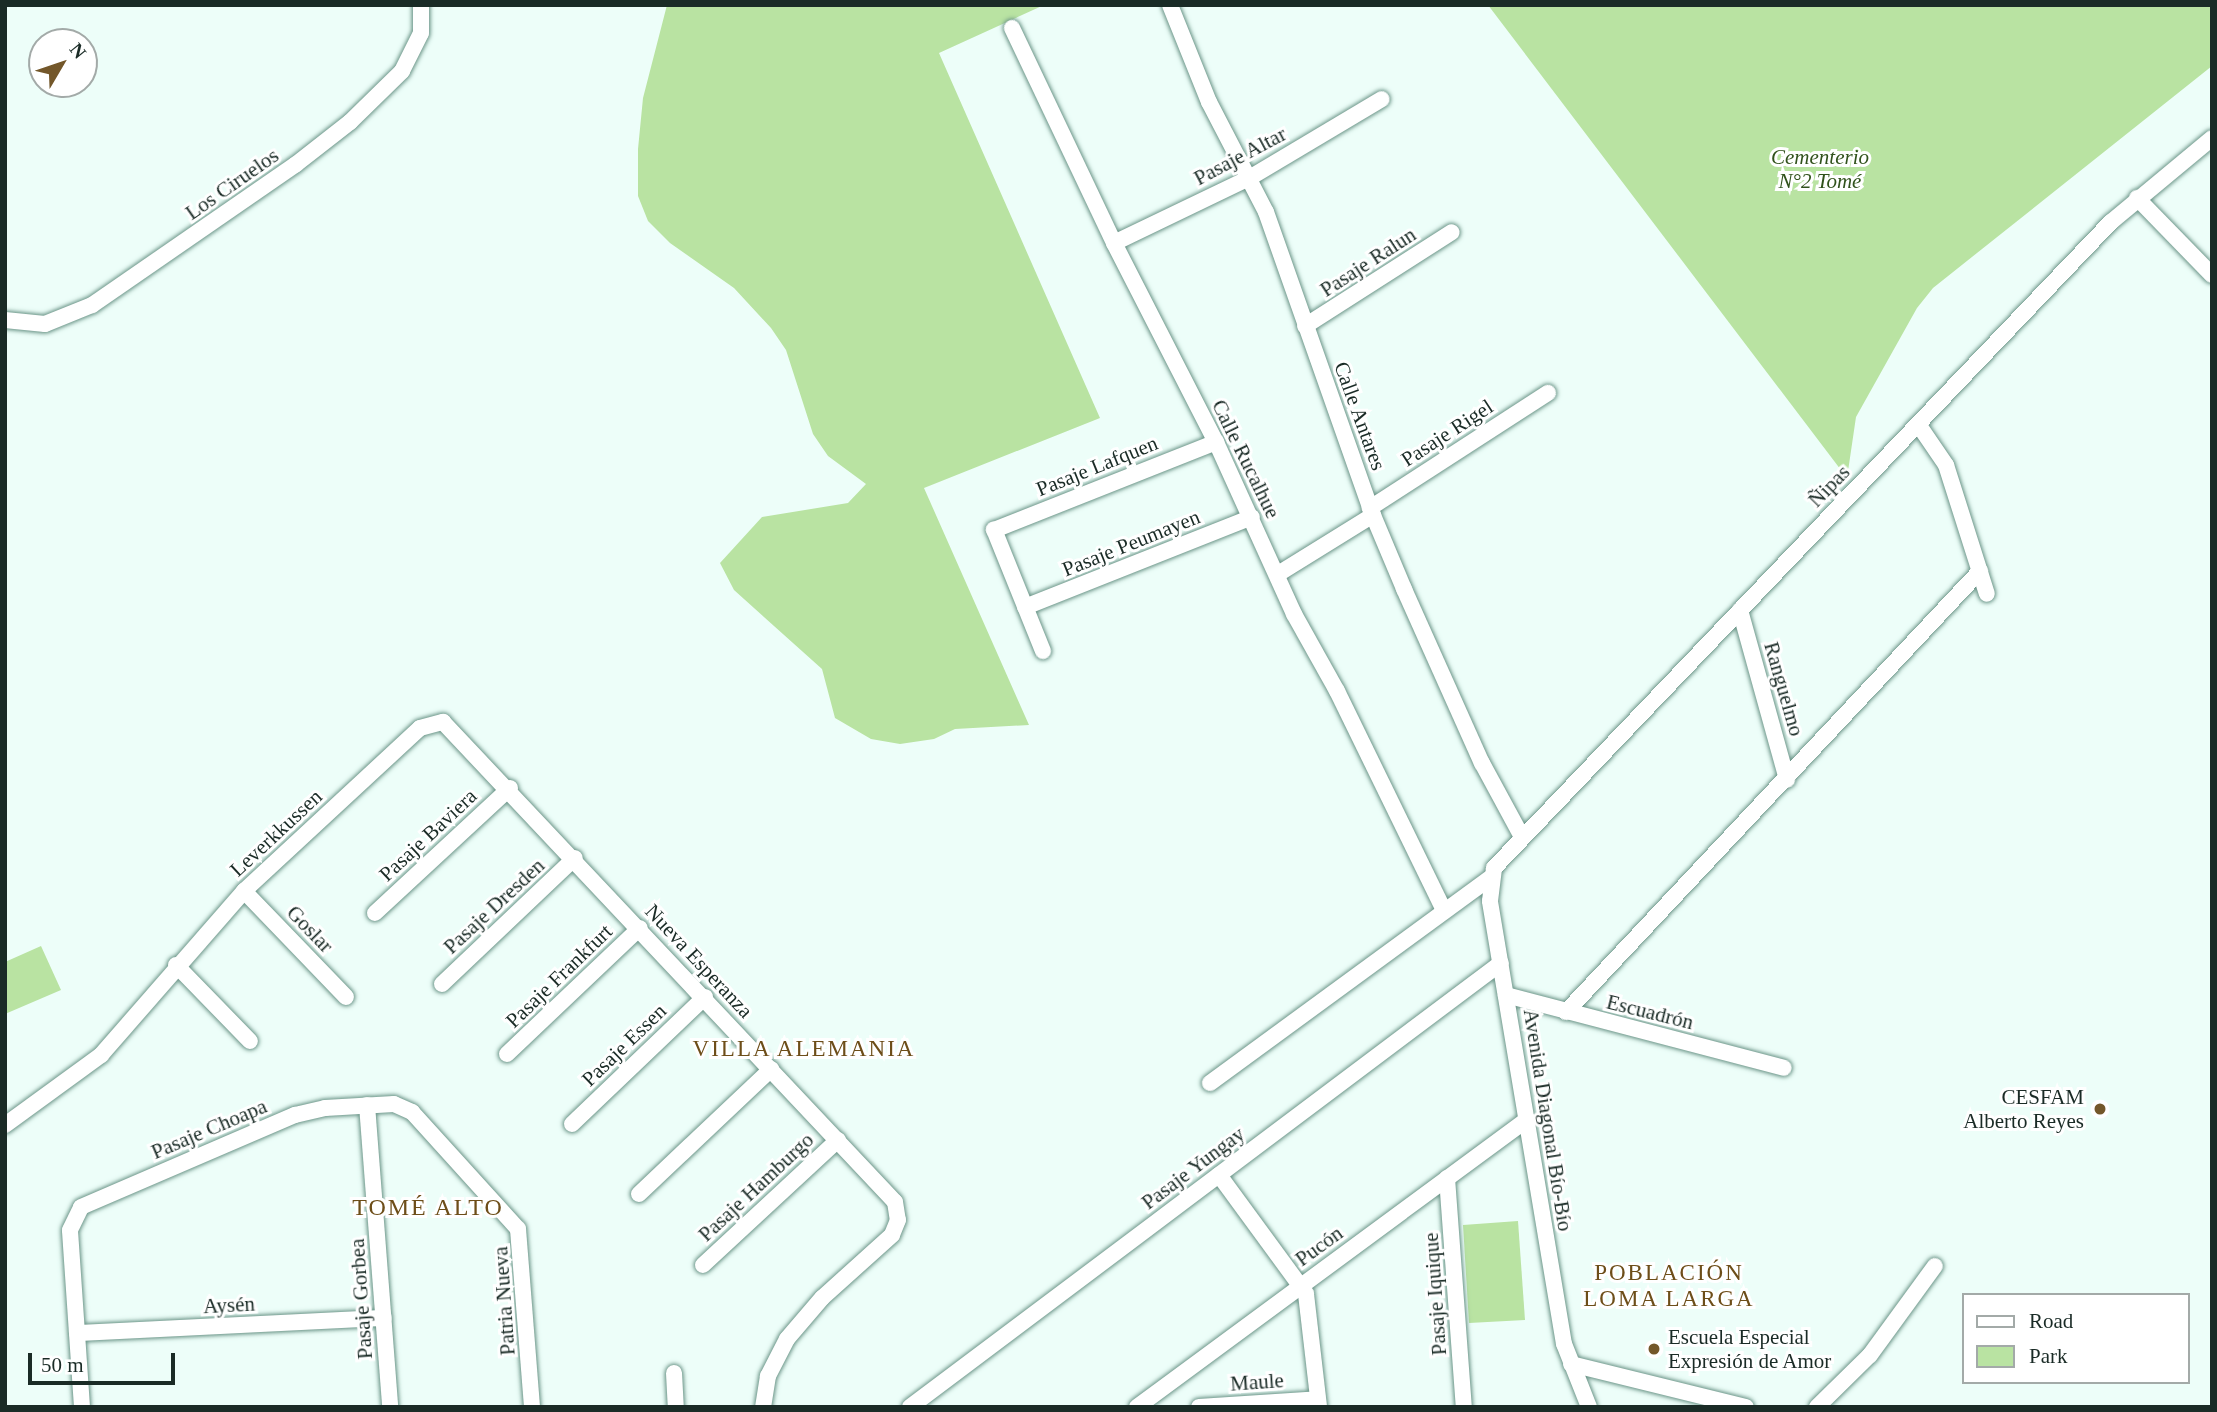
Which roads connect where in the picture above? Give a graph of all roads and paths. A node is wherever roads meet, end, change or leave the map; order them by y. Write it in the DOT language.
graph roads {
  1 [pos="421,5"];
  2 [pos="1170,5"];
  3 [pos="1012,28"];
  4 [pos="1382,99"];
  5 [pos="2211,141"];
  6 [pos="1251,177"];
  7 [pos="2137,198"];
  8 [pos="1452,232"];
  9 [pos="1114,243"];
  10 [pos="2212,275"];
  11 [pos="5,320"];
  12 [pos="1305,326"];
  13 [pos="1548,393"];
  14 [pos="1918,424"];
  15 [pos="1216,442"];
  16 [pos="1371,511"];
  17 [pos="1252,517"];
  18 [pos="1980,570"];
  19 [pos="1278,574"];
  20 [pos="1987,594"];
  21 [pos="1026,607"];
  22 [pos="1740,610"];
  23 [pos="1043,651"];
  24 [pos="437,721"];
  25 [pos="1787,780"];
  26 [pos="510,788"];
  27 [pos="1522,837"];
  28 [pos="575,858"];
  29 [pos="1491,877"];
  30 [pos="244,891"];
  31 [pos="1443,908"];
  32 [pos="375,913"];
  33 [pos="640,928"];
  34 [pos="1501,963"];
  35 [pos="176,965"];
  36 [pos="442,984"];
  37 [pos="1506,995"];
  38 [pos="346,997"];
  39 [pos="705,997"];
  40 [pos="1566,1012"];
  41 [pos="250,1041"];
  42 [pos="507,1054"];
  43 [pos="1784,1068"];
  44 [pos="771,1069"];
  45 [pos="1210,1083"];
  46 [pos="367,1105"];
  47 [pos="1527,1119"];
  48 [pos="572,1124"];
  49 [pos="5,1125"];
  50 [pos="838,1140"];
  51 [pos="1219,1175"];
  52 [pos="1447,1178"];
  53 [pos="639,1194"];
  54 [pos="703,1265"];
  55 [pos="1936,1266"];
  56 [pos="1302,1285"];
  57 [pos="384,1318"];
  58 [pos="77,1333"];
  59 [pos="1571,1364"];
  60 [pos="674,1373"];
  61 [pos="1319,1403"];
  62 [pos="82,1407"];
  63 [pos="390,1407"];
  64 [pos="532,1407"];
  65 [pos="676,1407"];
  66 [pos="763,1407"];
  67 [pos="910,1407"];
  68 [pos="1137,1407"];
  69 [pos="1199,1407"];
  70 [pos="1464,1407"];
  71 [pos="1589,1407"];
  72 [pos="1746,1407"];
  73 [pos="1817,1407"];
  1 -- 11 [label="street, Los Ciruelos"];
  2 -- 6 [label="street, Calle Antares"];
  3 -- 9 [label="street, Calle Rucalhue"];
  4 -- 6 [label="street, Pasaje Altar"];
  5 -- 7 [label="street, Ñipas"];
  6 -- 9 [label="street, Pasaje Altar"];
  6 -- 12 [label="street, Calle Antares"];
  7 -- 10 [label="street"];
  7 -- 14 [label="street, Ñipas"];
  8 -- 12 [label="street, Pasaje Ralun"];
  9 -- 15 [label="street, Calle Rucalhue"];
  12 -- 16 [label="street, Calle Antares"];
  13 -- 16 [label="street, Pasaje Rigel"];
  14 -- 18 [label="street"];
  14 -- 22 [label="street, Ñipas"];
  15 -- 17 [label="street, Calle Rucalhue"];
  15 -- 21 [label="street, Pasaje Lafquen"];
  16 -- 19 [label="street"];
  16 -- 27 [label="street, Calle Antares"];
  17 -- 19 [label="street, Calle Rucalhue"];
  17 -- 21 [label="street, Pasaje Peumayen"];
  18 -- 20 [label="street"];
  18 -- 25 [label="street"];
  19 -- 31 [label="street, Calle Rucalhue"];
  21 -- 23 [label="street"];
  22 -- 25 [label="street, Ranguelmo"];
  22 -- 27 [label="street, Ñipas"];
  24 -- 26 [label="street, Nueva Esperanza"];
  24 -- 30 [label="street, Leverkkussen"];
  25 -- 40 [label="street"];
  26 -- 28 [label="street, Nueva Esperanza"];
  26 -- 32 [label="street, Pasaje Baviera"];
  27 -- 29 [label="street, Ñipas"];
  28 -- 33 [label="street, Nueva Esperanza"];
  28 -- 36 [label="street, Pasaje Dresden"];
  29 -- 31 [label="street, Ñipas"];
  29 -- 34 [label="street, Avenida Diagonal Bío-Bío"];
  30 -- 35 [label="street, Leverkkussen"];
  30 -- 38 [label="street, Goslar"];
  31 -- 45 [label="street, Ñipas"];
  33 -- 39 [label="street, Nueva Esperanza"];
  33 -- 42 [label="street, Pasaje Frankfurt"];
  34 -- 37 [label="street, Avenida Diagonal Bío-Bío"];
  34 -- 51 [label="street, Pasaje Yungay"];
  35 -- 41 [label="street"];
  35 -- 49 [label="street, Leverkkussen"];
  37 -- 40 [label="street, Escuadrón"];
  37 -- 47 [label="street, Avenida Diagonal Bío-Bío"];
  39 -- 44 [label="street, Nueva Esperanza"];
  39 -- 48 [label="street, Pasaje Essen"];
  40 -- 43 [label="street, Escuadrón"];
  44 -- 50 [label="street, Nueva Esperanza"];
  44 -- 53 [label="street"];
  46 -- 57 [label="street, Pasaje Gorbea"];
  46 -- 58 [label="street, Pasaje Choapa"];
  46 -- 64 [label="street, Patria Nueva"];
  47 -- 52 [label="street, Pucón"];
  47 -- 59 [label="street, Avenida Diagonal Bío-Bío"];
  50 -- 54 [label="street, Pasaje Hamburgo"];
  50 -- 66 [label="street, Nueva Esperanza"];
  51 -- 56 [label="street"];
  51 -- 67 [label="street, Pasaje Yungay"];
  52 -- 56 [label="street, Pucón"];
  52 -- 70 [label="street, Pasaje Iquique"];
  55 -- 73 [label="street"];
  56 -- 61 [label="street"];
  56 -- 68 [label="street, Pucón"];
  57 -- 58 [label="street, Aysén"];
  57 -- 63 [label="street, Pasaje Gorbea"];
  58 -- 62 [label="street"];
  59 -- 71 [label="street, Avenida Diagonal Bío-Bío"];
  59 -- 72 [label="street"];
  60 -- 65 [label="street"];
  61 -- 69 [label="street, Maule"];
}
